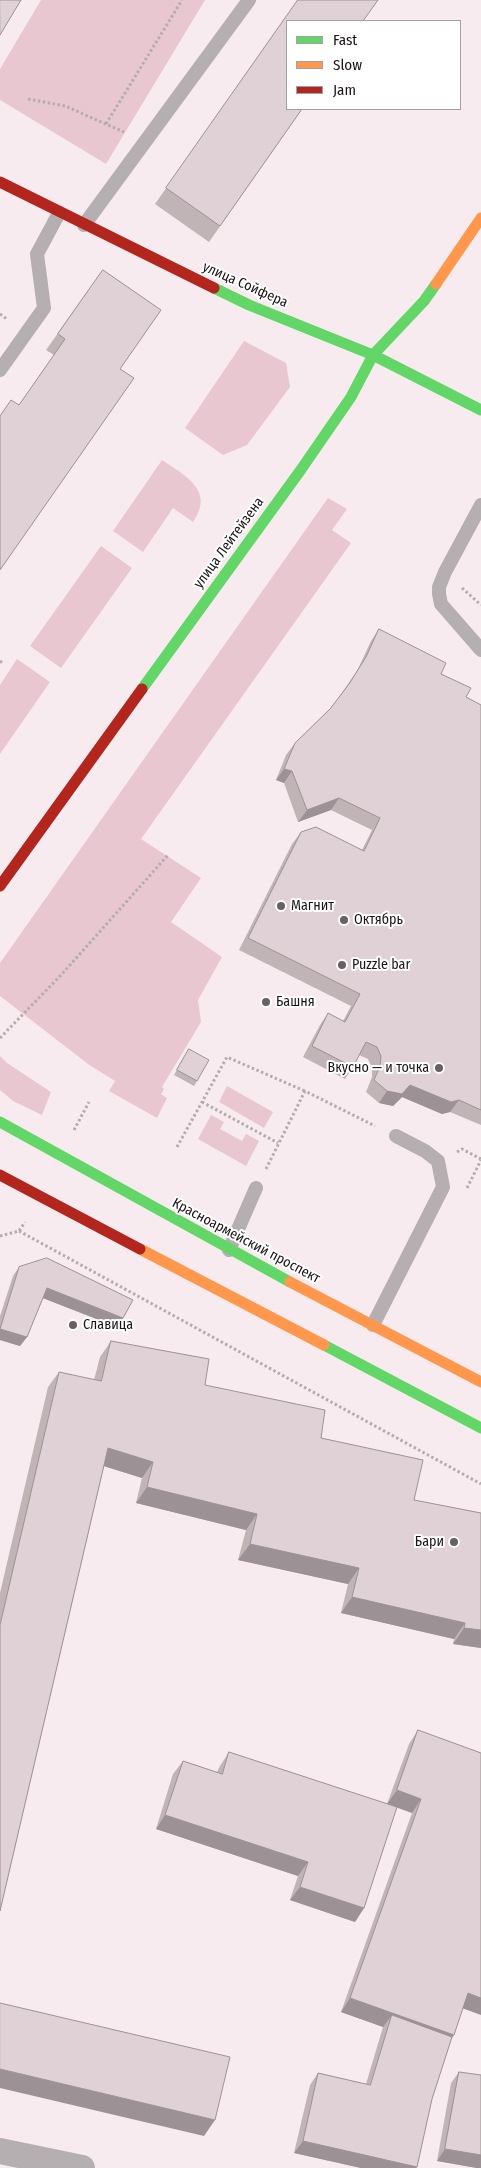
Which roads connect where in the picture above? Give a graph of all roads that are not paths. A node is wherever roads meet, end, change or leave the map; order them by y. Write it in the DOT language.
graph roads {
  1 [pos="249,0"];
  2 [pos="0,182"];
  3 [pos="59,213"];
  4 [pos="481,218"];
  5 [pos="84,225"];
  6 [pos="373,355"];
  7 [pos="0,370"];
  8 [pos="481,410"];
  9 [pos="481,505"];
  10 [pos="481,650"];
  11 [pos="0,886"];
  12 [pos="0,1122"];
  13 [pos="396,1136"];
  14 [pos="0,1175"];
  15 [pos="256,1188"];
  16 [pos="229,1250"];
  17 [pos="374,1325"];
  18 [pos="481,1382"];
  19 [pos="481,1428"];
  20 [pos="0,2151"];
  21 [pos="82,2168"];
  1 -- 5 [label="lane"];
  2 -- 3 [label="street, улица Сойфера"];
  3 -- 5 [label="street, улица Сойфера"];
  3 -- 7 [label="lane"];
  4 -- 6 [label="street, улица Лейтейзена"];
  5 -- 6 [label="street, улица Сойфера"];
  6 -- 8 [label="street, улица Сойфера"];
  6 -- 11 [label="street, улица Лейтейзена"];
  9 -- 10 [label="lane"];
  12 -- 16 [label="street, Красноармейский проспект"];
  13 -- 17 [label="lane"];
  14 -- 19 [label="street"];
  15 -- 16 [label="lane"];
  16 -- 17 [label="street, Красноармейский проспект"];
  17 -- 18 [label="street, Красноармейский проспект"];
  20 -- 21 [label="street"];
}
